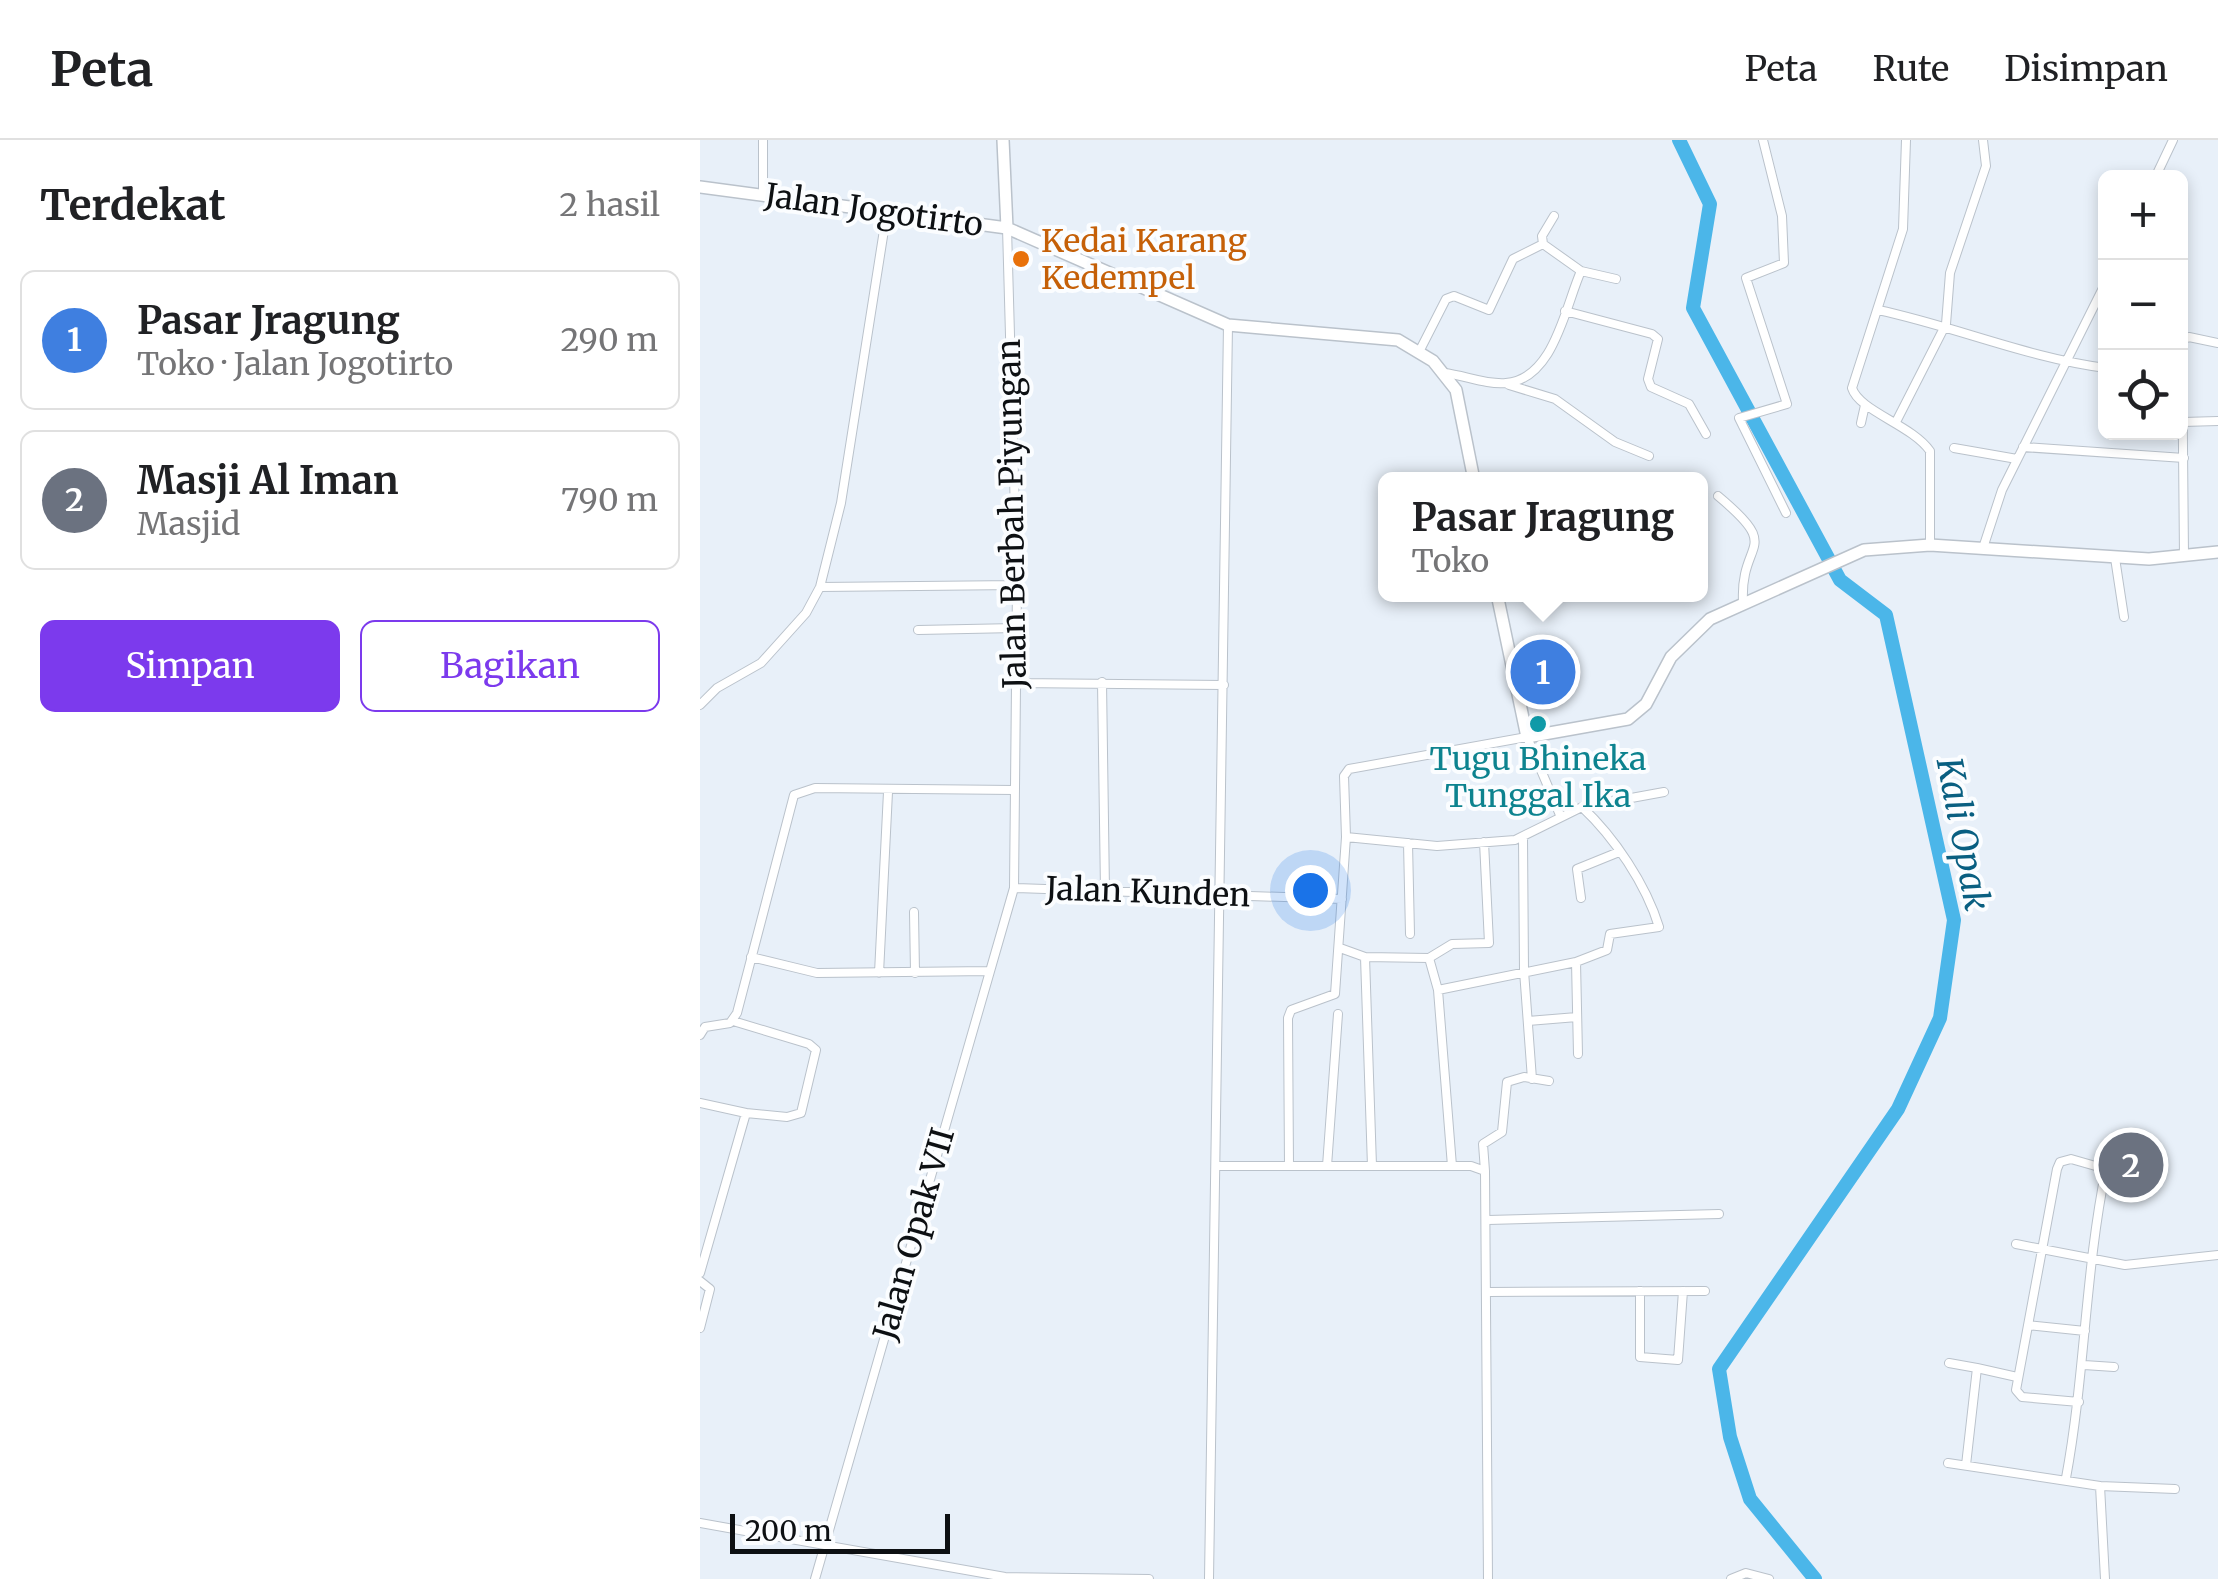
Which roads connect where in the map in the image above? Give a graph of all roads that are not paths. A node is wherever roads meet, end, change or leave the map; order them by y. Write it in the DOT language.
graph roads {
  1 [pos="763,140"];
  2 [pos="1003,140"];
  3 [pos="1762,140"];
  4 [pos="1906,140"];
  5 [pos="1983,140"];
  6 [pos="2173,140"];
  7 [pos="2159,170"];
  8 [pos="700,187"];
  9 [pos="763,194"];
  10 [pos="887,211"];
  11 [pos="1554,216"];
  12 [pos="1007,228"];
  13 [pos="1543,244"];
  14 [pos="1581,272"];
  15 [pos="1616,279"];
  16 [pos="2098,297"];
  17 [pos="1878,310"];
  18 [pos="1565,311"];
  19 [pos="1946,324"];
  20 [pos="1228,325"];
  21 [pos="2218,342"];
  22 [pos="1420,350"];
  23 [pos="2183,350"];
  24 [pos="2064,363"];
  25 [pos="2098,367"];
  26 [pos="1444,372"];
  27 [pos="1474,378"];
  28 [pos="1505,383"];
  29 [pos="1456,390"];
  30 [pos="1865,404"];
  31 [pos="1896,420"];
  32 [pos="2218,421"];
  33 [pos="2188,422"];
  34 [pos="1860,423"];
  35 [pos="1706,434"];
  36 [pos="2184,440"];
  37 [pos="2023,447"];
  38 [pos="1954,448"];
  39 [pos="1649,456"];
  40 [pos="2184,458"];
  41 [pos="2017,459"];
  42 [pos="1472,472"];
  43 [pos="1718,496"];
  44 [pos="1786,513"];
  45 [pos="1930,545"];
  46 [pos="1983,548"];
  47 [pos="2218,552"];
  48 [pos="2184,556"];
  49 [pos="2115,558"];
  50 [pos="1017,585"];
  51 [pos="820,588"];
  52 [pos="1743,601"];
  53 [pos="1499,602"];
  54 [pos="2124,617"];
  55 [pos="1016,628"];
  56 [pos="918,630"];
  57 [pos="1102,682"];
  58 [pos="1014,683"];
  59 [pos="1224,684"];
  60 [pos="700,706"];
  61 [pos="1527,737"];
  62 [pos="1014,790"];
  63 [pos="888,792"];
  64 [pos="1664,792"];
  65 [pos="1582,807"];
  66 [pos="1560,815"];
  67 [pos="1346,836"];
  68 [pos="1522,838"];
  69 [pos="1484,842"];
  70 [pos="1408,843"];
  71 [pos="1620,852"];
  72 [pos="1014,888"];
  73 [pos="1105,891"];
  74 [pos="1221,894"];
  75 [pos="1582,898"];
  76 [pos="1342,899"];
  77 [pos="914,912"];
  78 [pos="1410,934"];
  79 [pos="1340,948"];
  80 [pos="751,957"];
  81 [pos="1365,957"];
  82 [pos="1429,958"];
  83 [pos="1576,962"];
  84 [pos="990,970"];
  85 [pos="1524,971"];
  86 [pos="879,973"];
  87 [pos="915,973"];
  88 [pos="1438,990"];
  89 [pos="1338,1014"];
  90 [pos="1577,1017"];
  91 [pos="733,1021"];
  92 [pos="1528,1022"];
  93 [pos="700,1035"];
  94 [pos="1578,1054"];
  95 [pos="1532,1078"];
  96 [pos="1549,1081"];
  97 [pos="700,1103"];
  98 [pos="746,1113"];
  99 [pos="1218,1166"];
  100 [pos="1288,1166"];
  101 [pos="1327,1166"];
  102 [pos="1372,1166"];
  103 [pos="1452,1166"];
  104 [pos="1485,1171"];
  105 [pos="2105,1174"];
  106 [pos="2135,1180"];
  107 [pos="1719,1214"];
  108 [pos="1488,1220"];
  109 [pos="2016,1244"];
  110 [pos="2045,1249"];
  111 [pos="2218,1254"];
  112 [pos="2093,1258"];
  113 [pos="700,1274"];
  114 [pos="700,1282"];
  115 [pos="1640,1291"];
  116 [pos="1683,1291"];
  117 [pos="1706,1291"];
  118 [pos="1488,1292"];
  119 [pos="2028,1324"];
  120 [pos="700,1328"];
  121 [pos="2085,1331"];
  122 [pos="1949,1363"];
  123 [pos="2084,1365"];
  124 [pos="2114,1367"];
  125 [pos="1978,1368"];
  126 [pos="2017,1377"];
  127 [pos="2079,1402"];
  128 [pos="1948,1463"];
  129 [pos="1966,1465"];
  130 [pos="2066,1478"];
  131 [pos="2100,1486"];
  132 [pos="2175,1488"];
  133 [pos="700,1523"];
  134 [pos="825,1544"];
  135 [pos="1132,1578"];
  136 [pos="1763,1578"];
  137 [pos="815,1579"];
  138 [pos="1020,1579"];
  139 [pos="1149,1579"];
  140 [pos="1209,1579"];
  141 [pos="1488,1579"];
  142 [pos="1730,1579"];
  143 [pos="2105,1579"];
  1 -- 9 [label="street"];
  2 -- 12 [label="street, Jalan Berbah Piyungan"];
  3 -- 44 [label="street"];
  4 -- 17 [label="street"];
  5 -- 19 [label="street"];
  6 -- 7 [label="street"];
  8 -- 9 [label="street, Jalan Jogotirto"];
  9 -- 10 [label="street, Jalan Jogotirto"];
  10 -- 12 [label="street, Jalan Jogotirto"];
  10 -- 51 [label="street"];
  11 -- 13 [label="street"];
  12 -- 20 [label="street, Jalan Jogotirto"];
  12 -- 50 [label="street, Jalan Berbah Piyungan"];
  13 -- 14 [label="street"];
  13 -- 22 [label="street"];
  14 -- 15 [label="street"];
  14 -- 18 [label="street"];
  16 -- 24 [label="street"];
  17 -- 19 [label="street"];
  17 -- 30 [label="street"];
  18 -- 28 [label="street"];
  18 -- 35 [label="street"];
  19 -- 24 [label="street"];
  19 -- 31 [label="street"];
  20 -- 22 [label="street, Jalan Jogotirto"];
  20 -- 59 [label="street"];
  21 -- 23 [label="street"];
  22 -- 26 [label="street, Jalan Jogotirto"];
  24 -- 25 [label="street"];
  24 -- 37 [label="street"];
  26 -- 27 [label="street"];
  26 -- 29 [label="street, Jalan Jogotirto"];
  27 -- 28 [label="street"];
  27 -- 29 [label="street"];
  28 -- 39 [label="street"];
  29 -- 42 [label="street, Jalan Jogotirto"];
  30 -- 31 [label="street"];
  30 -- 34 [label="street"];
  31 -- 45 [label="street"];
  32 -- 33 [label="street"];
  36 -- 40 [label="street"];
  37 -- 40 [label="street"];
  37 -- 41 [label="street"];
  38 -- 41 [label="street"];
  40 -- 48 [label="street"];
  41 -- 46 [label="street"];
  43 -- 52 [label="street"];
  45 -- 46 [label="street"];
  45 -- 52 [label="street"];
  46 -- 49 [label="street"];
  47 -- 48 [label="street"];
  48 -- 49 [label="street"];
  49 -- 54 [label="street"];
  50 -- 51 [label="street"];
  50 -- 55 [label="street, Jalan Berbah Piyungan"];
  51 -- 60 [label="street"];
  52 -- 61 [label="street"];
  53 -- 61 [label="street"];
  55 -- 56 [label="street"];
  55 -- 58 [label="street, Jalan Berbah Piyungan"];
  57 -- 58 [label="street"];
  57 -- 59 [label="street"];
  57 -- 73 [label="street"];
  58 -- 62 [label="street, Jalan Berbah Piyungan"];
  59 -- 74 [label="street"];
  61 -- 66 [label="street"];
  61 -- 67 [label="street"];
  62 -- 63 [label="street"];
  62 -- 72 [label="street, Jalan Berbah Piyungan"];
  63 -- 80 [label="street"];
  63 -- 86 [label="street"];
  64 -- 65 [label="street"];
  65 -- 66 [label="street"];
  65 -- 71 [label="street"];
  66 -- 68 [label="street"];
  67 -- 70 [label="street"];
  67 -- 76 [label="street"];
  68 -- 69 [label="street"];
  68 -- 85 [label="street"];
  69 -- 70 [label="street"];
  69 -- 82 [label="street"];
  70 -- 78 [label="street"];
  71 -- 75 [label="street"];
  71 -- 83 [label="street"];
  72 -- 73 [label="street, Jalan Kunden"];
  72 -- 84 [label="street, Jalan Opak VII"];
  73 -- 74 [label="street, Jalan Kunden"];
  74 -- 76 [label="street, Jalan Kunden"];
  74 -- 99 [label="street"];
  76 -- 79 [label="street"];
  77 -- 87 [label="street"];
  79 -- 81 [label="street"];
  79 -- 100 [label="street"];
  80 -- 86 [label="street"];
  80 -- 91 [label="street"];
  81 -- 82 [label="street"];
  81 -- 102 [label="street"];
  82 -- 88 [label="street"];
  83 -- 85 [label="street"];
  83 -- 90 [label="street"];
  84 -- 87 [label="street"];
  84 -- 134 [label="street, Jalan Opak VII"];
  85 -- 88 [label="street"];
  85 -- 92 [label="street"];
  86 -- 87 [label="street"];
  88 -- 103 [label="street"];
  89 -- 101 [label="street"];
  90 -- 92 [label="street"];
  90 -- 94 [label="street"];
  91 -- 93 [label="street"];
  91 -- 98 [label="street"];
  92 -- 95 [label="street"];
  95 -- 96 [label="street"];
  95 -- 104 [label="street"];
  97 -- 98 [label="street"];
  98 -- 113 [label="street"];
  99 -- 100 [label="street"];
  99 -- 140 [label="street"];
  100 -- 101 [label="street"];
  101 -- 102 [label="street"];
  102 -- 103 [label="street"];
  103 -- 104 [label="street"];
  104 -- 108 [label="street"];
  105 -- 106 [label="street"];
  105 -- 110 [label="street"];
  105 -- 112 [label="street"];
  107 -- 108 [label="street"];
  108 -- 118 [label="street"];
  109 -- 110 [label="street"];
  110 -- 112 [label="street"];
  110 -- 119 [label="street"];
  111 -- 112 [label="street"];
  112 -- 121 [label="street"];
  114 -- 120 [label="street"];
  115 -- 116 [label="street"];
  115 -- 116 [label="street"];
  115 -- 118 [label="street"];
  116 -- 117 [label="street"];
  118 -- 141 [label="street"];
  119 -- 121 [label="street"];
  119 -- 126 [label="street"];
  121 -- 123 [label="street"];
  122 -- 125 [label="street"];
  123 -- 124 [label="street"];
  123 -- 127 [label="street"];
  125 -- 126 [label="street"];
  125 -- 129 [label="street"];
  126 -- 127 [label="street"];
  127 -- 130 [label="street"];
  128 -- 129 [label="street"];
  129 -- 130 [label="street"];
  130 -- 131 [label="street"];
  131 -- 132 [label="street"];
  131 -- 143 [label="street"];
  133 -- 134 [label="street"];
  134 -- 137 [label="street, Jalan Opak VII"];
  134 -- 138 [label="street"];
  135 -- 138 [label="street"];
  135 -- 139 [label="street"];
  136 -- 142 [label="street"];
}
